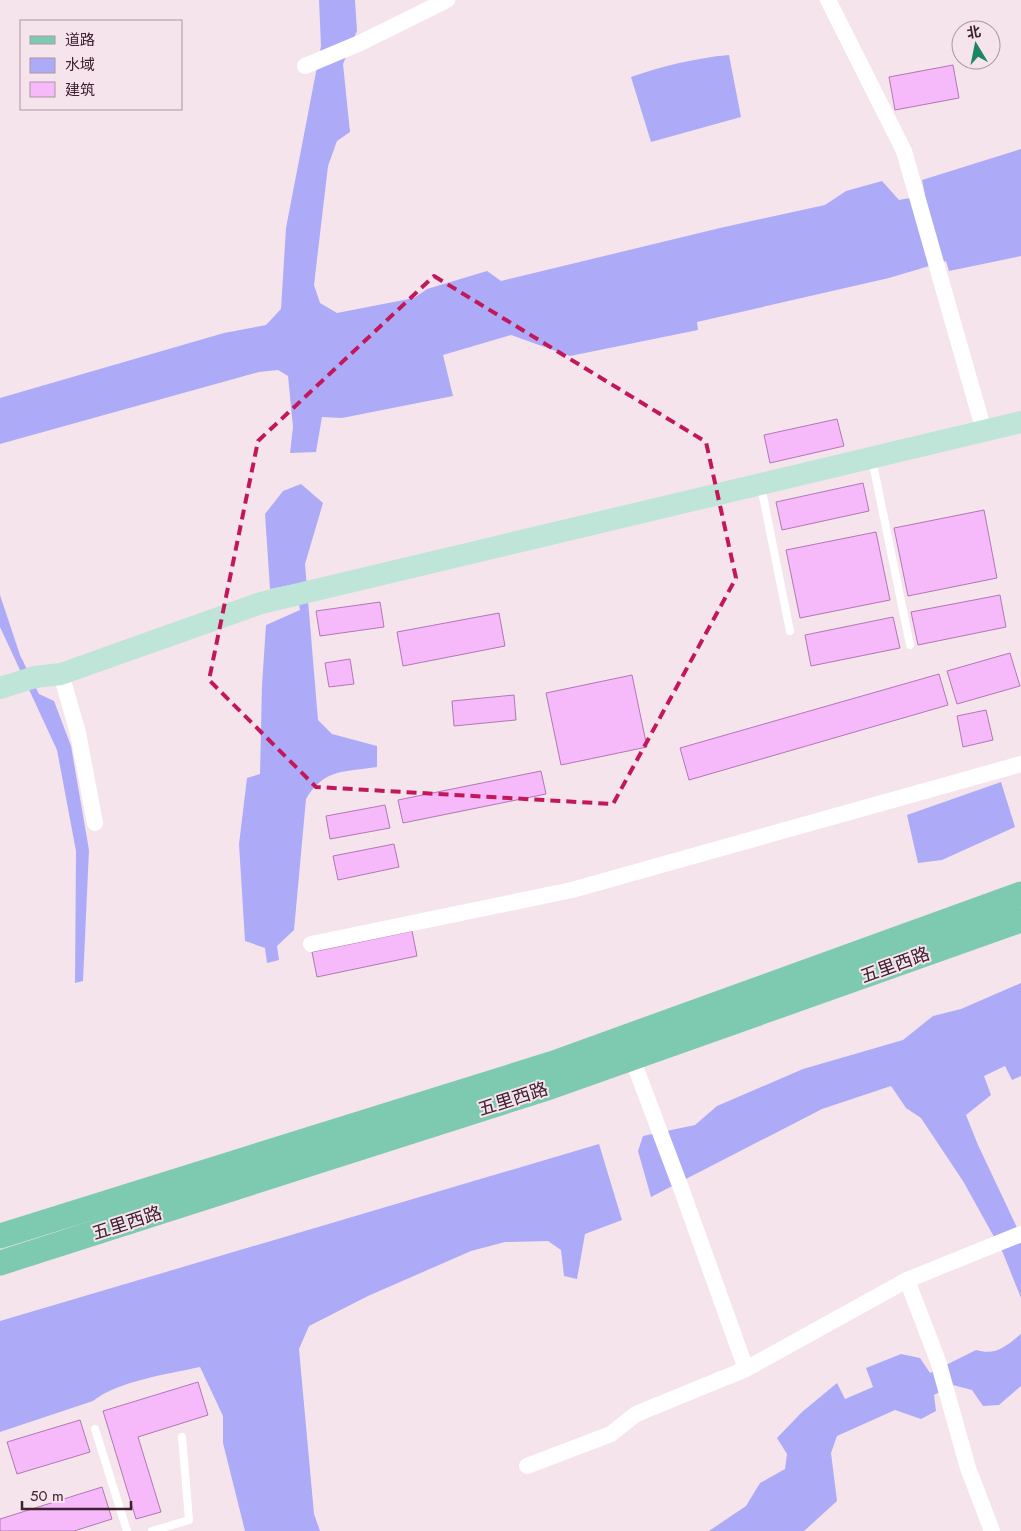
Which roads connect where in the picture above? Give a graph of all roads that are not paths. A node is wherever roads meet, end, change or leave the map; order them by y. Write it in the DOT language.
graph roads {
  1 [pos="447,0"];
  2 [pos="828,0"];
  3 [pos="309,64"];
  4 [pos="1021,422"];
  5 [pos="984,431"];
  6 [pos="872,457"];
  7 [pos="761,484"];
  8 [pos="790,631"];
  9 [pos="910,646"];
  10 [pos="61,674"];
  11 [pos="5,687"];
  12 [pos="1021,764"];
  13 [pos="95,822"];
  14 [pos="1021,894"];
  15 [pos="1021,920"];
  16 [pos="311,944"];
  17 [pos="632,1058"];
  18 [pos="1021,1234"];
  19 [pos="0,1236"];
  20 [pos="0,1263"];
  21 [pos="907,1280"];
  22 [pos="746,1369"];
  23 [pos="95,1429"];
  24 [pos="182,1437"];
  25 [pos="527,1466"];
  26 [pos="127,1531"];
  27 [pos="152,1531"];
  28 [pos="992,1531"];
  1 -- 3 [label="street"];
  2 -- 5 [label="street"];
  4 -- 5 [label="main road"];
  5 -- 6 [label="main road"];
  6 -- 7 [label="main road"];
  6 -- 9 [label="lane"];
  7 -- 8 [label="lane"];
  7 -- 10 [label="main road"];
  10 -- 11 [label="main road"];
  10 -- 13 [label="street"];
  12 -- 16 [label="street"];
  14 -- 19 [label="main road, 五里西路"];
  15 -- 17 [label="main road, 五里西路"];
  17 -- 20 [label="main road, 五里西路"];
  17 -- 22 [label="street"];
  18 -- 21 [label="street"];
  21 -- 22 [label="street"];
  21 -- 28 [label="street"];
  22 -- 25 [label="street"];
  23 -- 26 [label="lane"];
  24 -- 27 [label="lane"];
}
